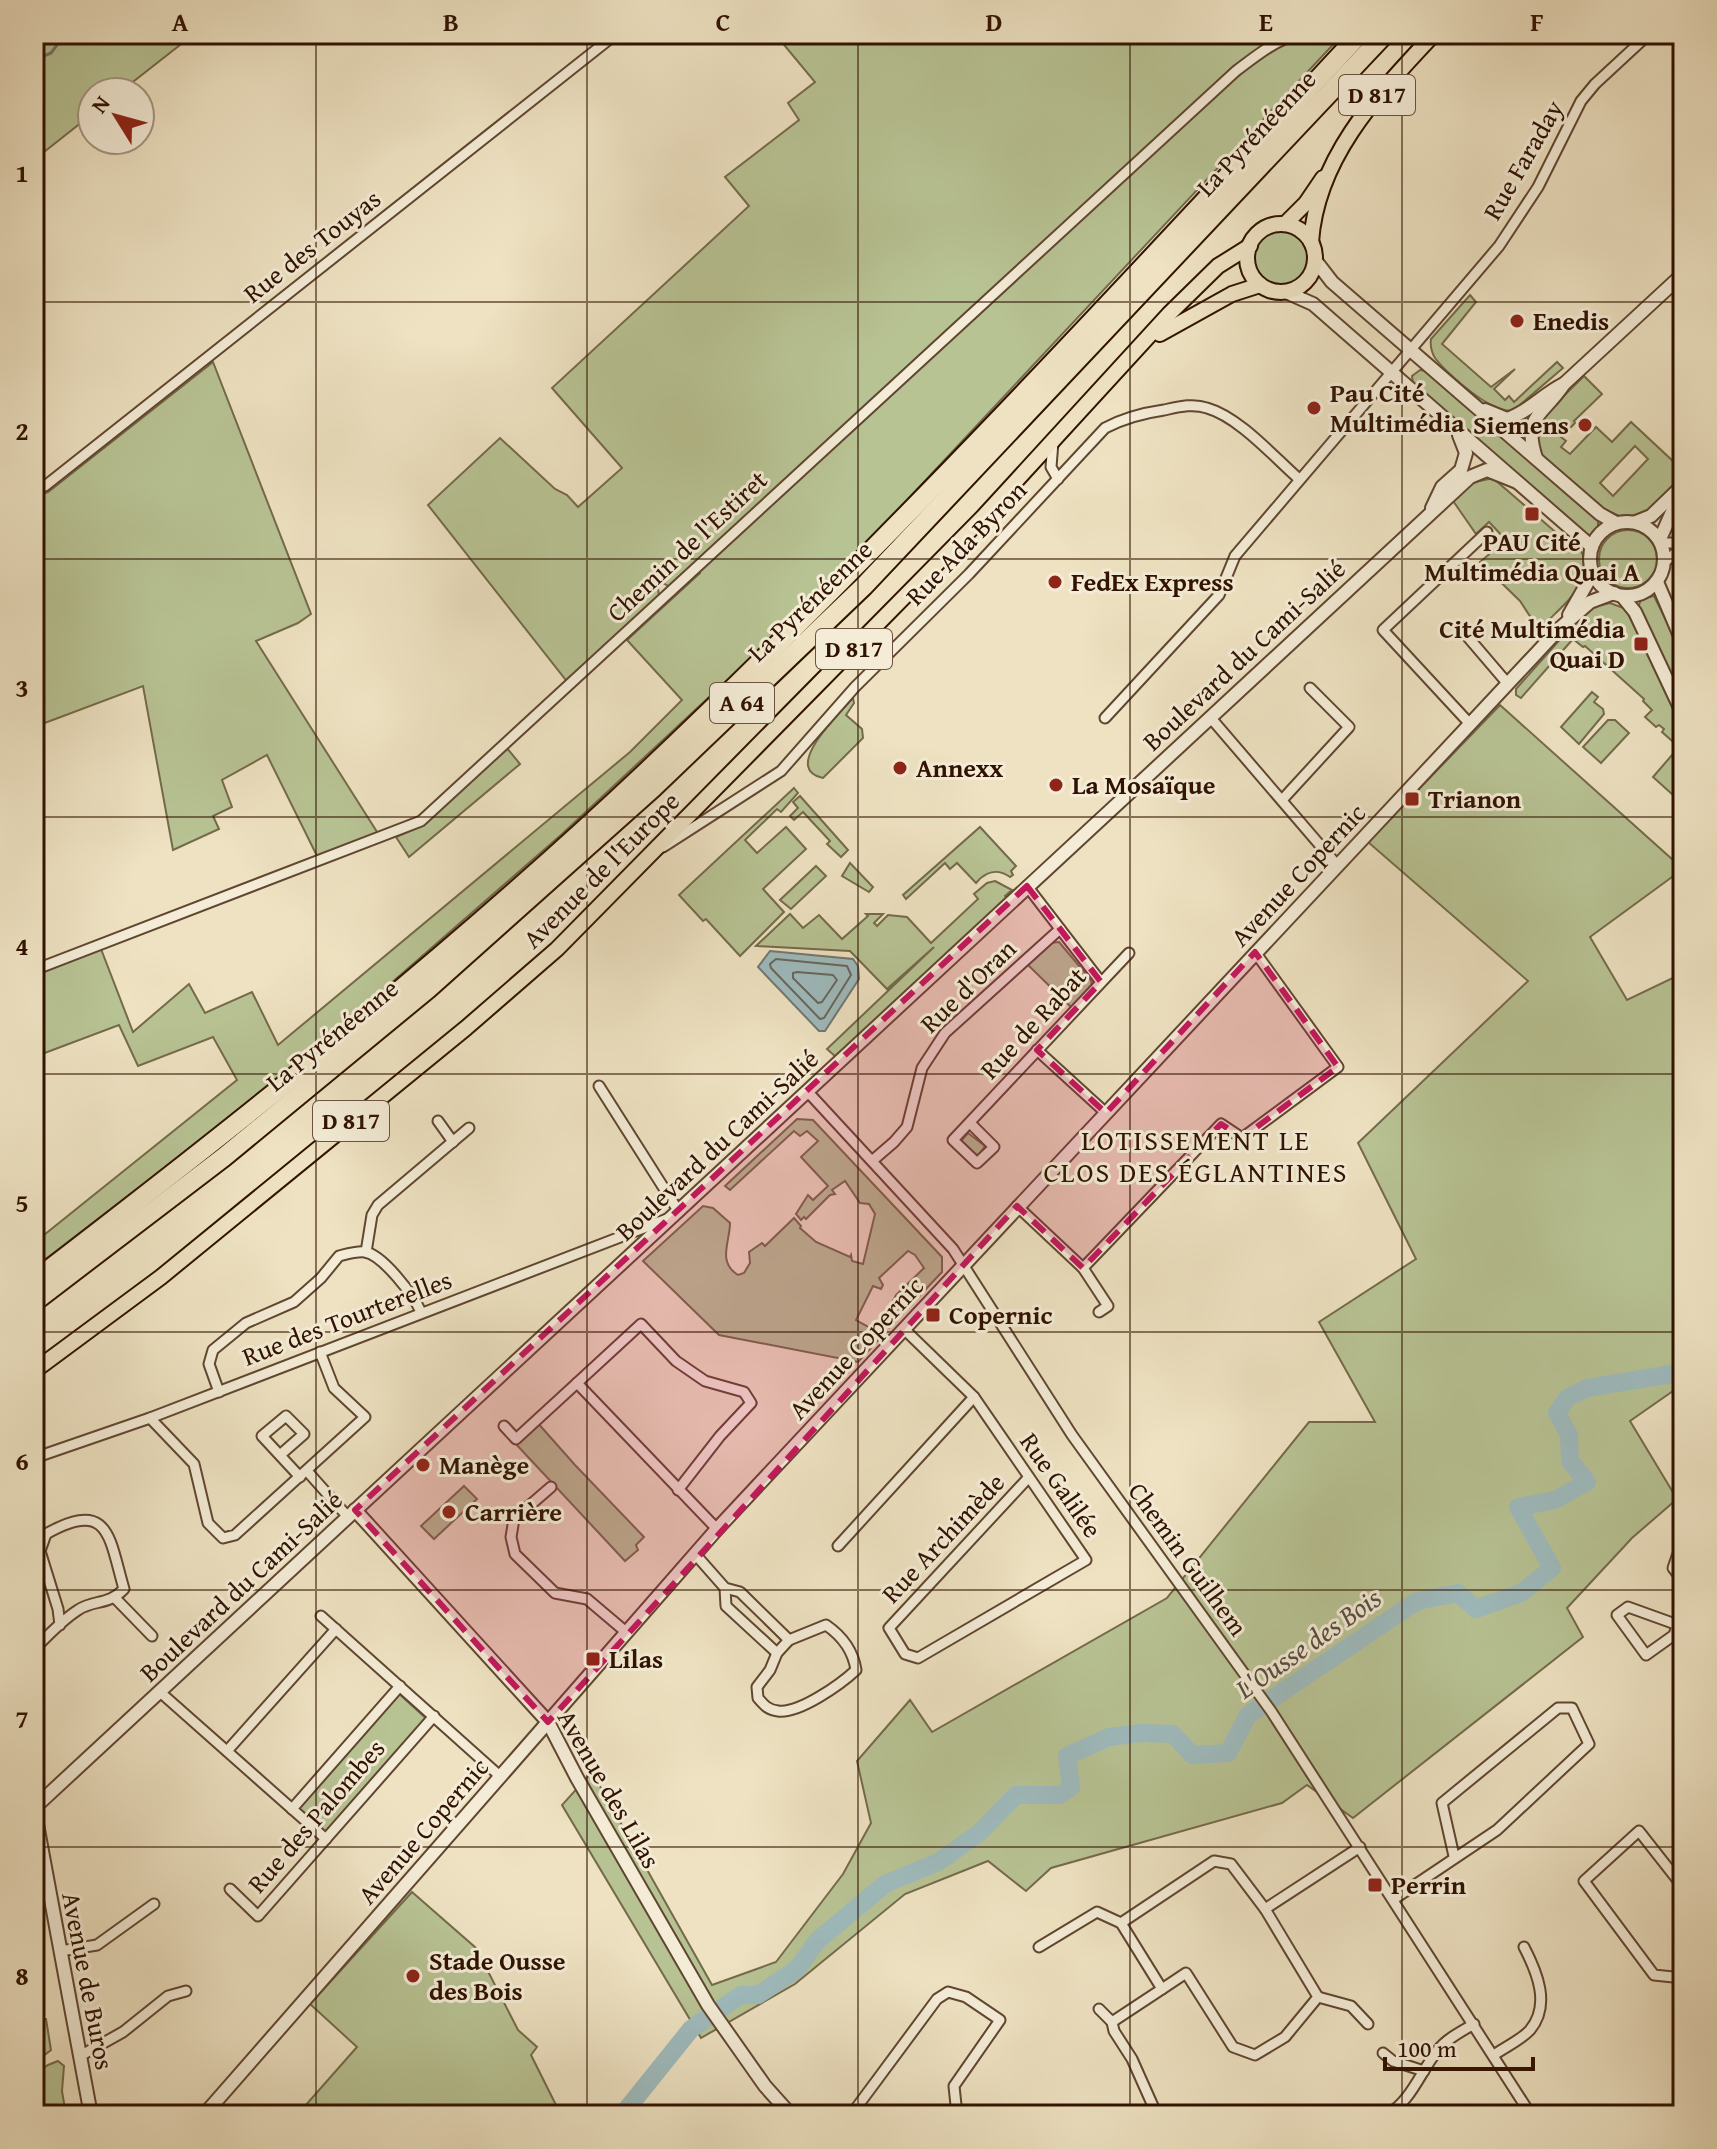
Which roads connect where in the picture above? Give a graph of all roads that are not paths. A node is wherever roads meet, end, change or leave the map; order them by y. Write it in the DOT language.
graph roads {
  1 [pos="616,34"];
  2 [pos="1298,34"];
  3 [pos="1360,34"];
  4 [pos="1385,34"];
  5 [pos="1434,34"];
  6 [pos="1649,34"];
  7 [pos="1333,165"];
  8 [pos="1285,224"];
  9 [pos="1311,242"];
  10 [pos="1250,246"];
  11 [pos="1315,260"];
  12 [pos="1683,274"];
  13 [pos="1260,285"];
  14 [pos="1286,292"];
  15 [pos="1146,342"];
  16 [pos="1410,350"];
  17 [pos="1391,373"];
  18 [pos="1564,384"];
  19 [pos="1476,407"];
  20 [pos="1457,430"];
  21 [pos="1053,442"];
  22 [pos="1536,459"];
  23 [pos="1058,479"];
  24 [pos="1299,479"];
  25 [pos="1517,482"];
  26 [pos="1683,485"];
  27 [pos="34,488"];
  28 [pos="1683,499"];
  29 [pos="1429,515"];
  30 [pos="1636,522"];
  31 [pos="1616,523"];
  32 [pos="1487,532"];
  33 [pos="1660,541"];
  34 [pos="1683,544"];
  35 [pos="1592,547"];
  36 [pos="1665,562"];
  37 [pos="1593,573"];
  38 [pos="1657,582"];
  39 [pos="1618,594"];
  40 [pos="1559,629"];
  41 [pos="1467,636"];
  42 [pos="1683,643"];
  43 [pos="1508,684"];
  44 [pos="1310,688"];
  45 [pos="1683,714"];
  46 [pos="1210,717"];
  47 [pos="1105,718"];
  48 [pos="1470,724"];
  49 [pos="1282,800"];
  50 [pos="653,853"];
  51 [pos="1337,865"];
  52 [pos="1027,886"];
  53 [pos="1060,929"];
  54 [pos="1255,952"];
  55 [pos="1129,953"];
  56 [pos="34,970"];
  57 [pos="1101,982"];
  58 [pos="1037,1050"];
  59 [pos="599,1086"];
  60 [pos="807,1091"];
  61 [pos="1106,1113"];
  62 [pos="438,1121"];
  63 [pos="970,1123"];
  64 [pos="469,1128"];
  65 [pos="453,1142"];
  66 [pos="872,1161"];
  67 [pos="1017,1206"];
  68 [pos="676,1214"];
  69 [pos="366,1252"];
  70 [pos="963,1265"];
  71 [pos="1083,1268"];
  72 [pos="34,1281"];
  73 [pos="34,1302"];
  74 [pos="421,1312"];
  75 [pos="1099,1312"];
  76 [pos="904,1329"];
  77 [pos="320,1352"];
  78 [pos="34,1371"];
  79 [pos="577,1383"];
  80 [pos="219,1392"];
  81 [pos="974,1397"];
  82 [pos="150,1418"];
  83 [pos="504,1426"];
  84 [pos="280,1455"];
  85 [pos="34,1458"];
  86 [pos="303,1474"];
  87 [pos="1029,1477"];
  88 [pos="551,1487"];
  89 [pos="678,1490"];
  90 [pos="352,1513"];
  91 [pos="717,1529"];
  92 [pos="1683,1539"];
  93 [pos="838,1546"];
  94 [pos="695,1554"];
  95 [pos="1683,1581"];
  96 [pos="725,1588"];
  97 [pos="115,1598"];
  98 [pos="58,1609"];
  99 [pos="1683,1609"];
  100 [pos="72,1615"];
  101 [pos="321,1616"];
  102 [pos="60,1625"];
  103 [pos="1678,1625"];
  104 [pos="889,1628"];
  105 [pos="336,1629"];
  106 [pos="626,1632"];
  107 [pos="152,1636"];
  108 [pos="789,1640"];
  109 [pos="34,1649"];
  110 [pos="777,1653"];
  111 [pos="400,1686"];
  112 [pos="160,1692"];
  113 [pos="434,1716"];
  114 [pos="548,1722"];
  115 [pos="227,1751"];
  116 [pos="501,1777"];
  117 [pos="34,1808"];
  118 [pos="292,1809"];
  119 [pos="326,1839"];
  120 [pos="1360,1847"];
  121 [pos="1454,1856"];
  122 [pos="1683,1887"];
  123 [pos="230,1889"];
  124 [pos="1394,1899"];
  125 [pos="154,1904"];
  126 [pos="1265,1909"];
  127 [pos="1121,1923"];
  128 [pos="1039,1947"];
  129 [pos="1524,1947"];
  130 [pos="60,1951"];
  131 [pos="1683,1976"];
  132 [pos="1162,1989"];
  133 [pos="186,1991"];
  134 [pos="1318,1997"];
  135 [pos="1099,2009"];
  136 [pos="1112,2022"];
  137 [pos="1368,2024"];
  138 [pos="1474,2024"];
  139 [pos="1383,2053"];
  140 [pos="1494,2055"];
  141 [pos="80,2056"];
  142 [pos="1424,2071"];
  143 [pos="91,2115"];
  144 [pos="204,2115"];
  145 [pos="791,2115"];
  146 [pos="851,2115"];
  147 [pos="957,2115"];
  148 [pos="1157,2115"];
  149 [pos="1387,2115"];
  150 [pos="1531,2115"];
  1 -- 27 [label="street, Rue des Touyas"];
  2 -- 56 [label="street, Chemin de l'Estiret"];
  3 -- 72 [label="highway, La Pyrénéenne / A 64"];
  4 -- 73 [label="highway, La Pyrénéenne / A 64"];
  5 -- 7 [label="main road, D 817"];
  6 -- 16 [label="street, Rue Faraday"];
  7 -- 8 [label="main road, D 817"];
  7 -- 9 [label="main road, D 817"];
  8 -- 9 [label="main road"];
  8 -- 10 [label="main road"];
  9 -- 11 [label="main road"];
  10 -- 13 [label="main road"];
  10 -- 15 [label="main road, Avenue de l'Europe / D 817"];
  11 -- 14 [label="main road"];
  11 -- 16 [label="street"];
  12 -- 18 [label="street"];
  13 -- 14 [label="main road"];
  13 -- 15 [label="main road, Avenue de l'Europe / D 817"];
  14 -- 17 [label="street"];
  15 -- 21 [label="main road, Avenue de l'Europe / D 817"];
  16 -- 17 [label="street, Rue Faraday"];
  16 -- 19 [label="street"];
  17 -- 20 [label="street"];
  17 -- 24 [label="street, Rue Faraday"];
  18 -- 19 [label="street"];
  18 -- 22 [label="street"];
  19 -- 22 [label="street"];
  20 -- 25 [label="street"];
  20 -- 29 [label="street, Boulevard du Cami-Salié"];
  21 -- 23 [label="street, Rue Ada Byron"];
  21 -- 50 [label="main road, Avenue de l'Europe / D 817"];
  22 -- 31 [label="street"];
  23 -- 24 [label="street, Rue Ada Byron"];
  23 -- 50 [label="street, Rue Ada Byron"];
  24 -- 47 [label="street, Rue Faraday"];
  25 -- 29 [label="street, Boulevard du Cami-Salié"];
  25 -- 35 [label="street"];
  26 -- 30 [label="street"];
  28 -- 33 [label="street"];
  29 -- 46 [label="street, Boulevard du Cami-Salié"];
  30 -- 31 [label="street"];
  30 -- 33 [label="street"];
  31 -- 35 [label="street"];
  32 -- 48 [label="street"];
  33 -- 34 [label="street"];
  33 -- 36 [label="street"];
  34 -- 36 [label="street"];
  35 -- 37 [label="street"];
  36 -- 38 [label="street"];
  37 -- 39 [label="street"];
  37 -- 40 [label="street, Avenue Copernic"];
  38 -- 39 [label="street"];
  38 -- 42 [label="street"];
  39 -- 40 [label="street, Avenue Copernic"];
  39 -- 45 [label="street"];
  40 -- 43 [label="street, Avenue Copernic"];
  41 -- 43 [label="street"];
  43 -- 48 [label="street, Avenue Copernic"];
  44 -- 49 [label="street"];
  46 -- 49 [label="street"];
  46 -- 52 [label="street, Boulevard du Cami-Salié"];
  48 -- 51 [label="street, Avenue Copernic"];
  49 -- 51 [label="street"];
  50 -- 78 [label="main road, Avenue de l'Europe / D 817"];
  51 -- 54 [label="street, Avenue Copernic"];
  52 -- 53 [label="street"];
  52 -- 60 [label="street, Boulevard du Cami-Salié"];
  53 -- 57 [label="street"];
  53 -- 66 [label="street, Rue d'Oran"];
  54 -- 61 [label="street, Avenue Copernic"];
  54 -- 71 [label="street"];
  55 -- 57 [label="street, Rue de Rabat"];
  57 -- 58 [label="street, Rue de Rabat"];
  58 -- 61 [label="street"];
  58 -- 63 [label="street, Rue de Rabat"];
  59 -- 68 [label="street"];
  60 -- 66 [label="street, Chemin Guilhem"];
  60 -- 68 [label="street, Boulevard du Cami-Salié"];
  61 -- 67 [label="street, Avenue Copernic"];
  62 -- 65 [label="street"];
  63 -- 63 [label="street"];
  64 -- 65 [label="street"];
  65 -- 69 [label="street"];
  66 -- 70 [label="street, Chemin Guilhem"];
  67 -- 70 [label="street, Avenue Copernic"];
  67 -- 71 [label="street"];
  68 -- 74 [label="street, Rue des Tourterelles"];
  68 -- 90 [label="street, Boulevard du Cami-Salié"];
  69 -- 74 [label="street"];
  69 -- 80 [label="street"];
  70 -- 76 [label="street, Avenue Copernic"];
  70 -- 120 [label="street, Chemin Guilhem"];
  71 -- 75 [label="street"];
  74 -- 77 [label="street, Rue des Tourterelles"];
  76 -- 81 [label="street, Rue Galilée"];
  76 -- 91 [label="street, Avenue Copernic"];
  77 -- 80 [label="street, Rue des Tourterelles"];
  77 -- 86 [label="street"];
  79 -- 83 [label="street"];
  79 -- 89 [label="street"];
  79 -- 89 [label="street"];
  80 -- 82 [label="street, Rue des Tourterelles"];
  81 -- 87 [label="street, Rue Galilée"];
  81 -- 93 [label="street"];
  82 -- 85 [label="street, Rue des Tourterelles"];
  82 -- 86 [label="street"];
  84 -- 84 [label="street"];
  84 -- 86 [label="street"];
  86 -- 90 [label="street"];
  87 -- 104 [label="street, Rue Archimède"];
  87 -- 104 [label="street, Rue Galilée"];
  88 -- 106 [label="street"];
  89 -- 91 [label="street"];
  90 -- 112 [label="street, Boulevard du Cami-Salié"];
  90 -- 114 [label="street, Avenue des Lilas"];
  91 -- 94 [label="street, Avenue Copernic"];
  92 -- 95 [label="street"];
  94 -- 96 [label="street"];
  94 -- 106 [label="street, Avenue Copernic"];
  96 -- 108 [label="street"];
  96 -- 110 [label="street"];
  97 -- 98 [label="street"];
  97 -- 100 [label="street"];
  97 -- 107 [label="street"];
  98 -- 100 [label="street"];
  98 -- 102 [label="street"];
  99 -- 103 [label="street"];
  100 -- 102 [label="street"];
  101 -- 105 [label="street"];
  102 -- 109 [label="street"];
  103 -- 103 [label="street"];
  105 -- 111 [label="street"];
  105 -- 115 [label="street"];
  106 -- 114 [label="street, Avenue Copernic"];
  108 -- 110 [label="street"];
  108 -- 110 [label="street"];
  111 -- 113 [label="street"];
  111 -- 118 [label="street"];
  112 -- 115 [label="street"];
  112 -- 117 [label="street, Boulevard du Cami-Salié"];
  113 -- 116 [label="street"];
  113 -- 119 [label="street, Rue des Palombes"];
  114 -- 116 [label="street, Avenue Copernic"];
  114 -- 145 [label="street, Avenue des Lilas"];
  115 -- 118 [label="street"];
  116 -- 144 [label="street, Avenue Copernic"];
  117 -- 130 [label="street, Avenue de Buros"];
  118 -- 119 [label="street"];
  119 -- 123 [label="street, Rue des Palombes"];
  120 -- 124 [label="street, Chemin Guilhem"];
  120 -- 126 [label="street"];
  121 -- 121 [label="street"];
  121 -- 124 [label="street"];
  122 -- 131 [label="street"];
  124 -- 138 [label="street, Chemin Guilhem"];
  125 -- 130 [label="street"];
  126 -- 127 [label="street"];
  126 -- 134 [label="street"];
  127 -- 128 [label="street"];
  127 -- 132 [label="street"];
  129 -- 140 [label="street"];
  130 -- 141 [label="street, Avenue de Buros"];
  132 -- 134 [label="street"];
  132 -- 136 [label="street"];
  133 -- 141 [label="street"];
  134 -- 137 [label="street"];
  135 -- 136 [label="street"];
  136 -- 148 [label="street"];
  138 -- 140 [label="street, Chemin Guilhem"];
  138 -- 142 [label="street"];
  139 -- 142 [label="street"];
  140 -- 150 [label="street, Chemin Guilhem"];
  141 -- 143 [label="street, Avenue de Buros"];
  142 -- 149 [label="street"];
  146 -- 147 [label="street"];
}
